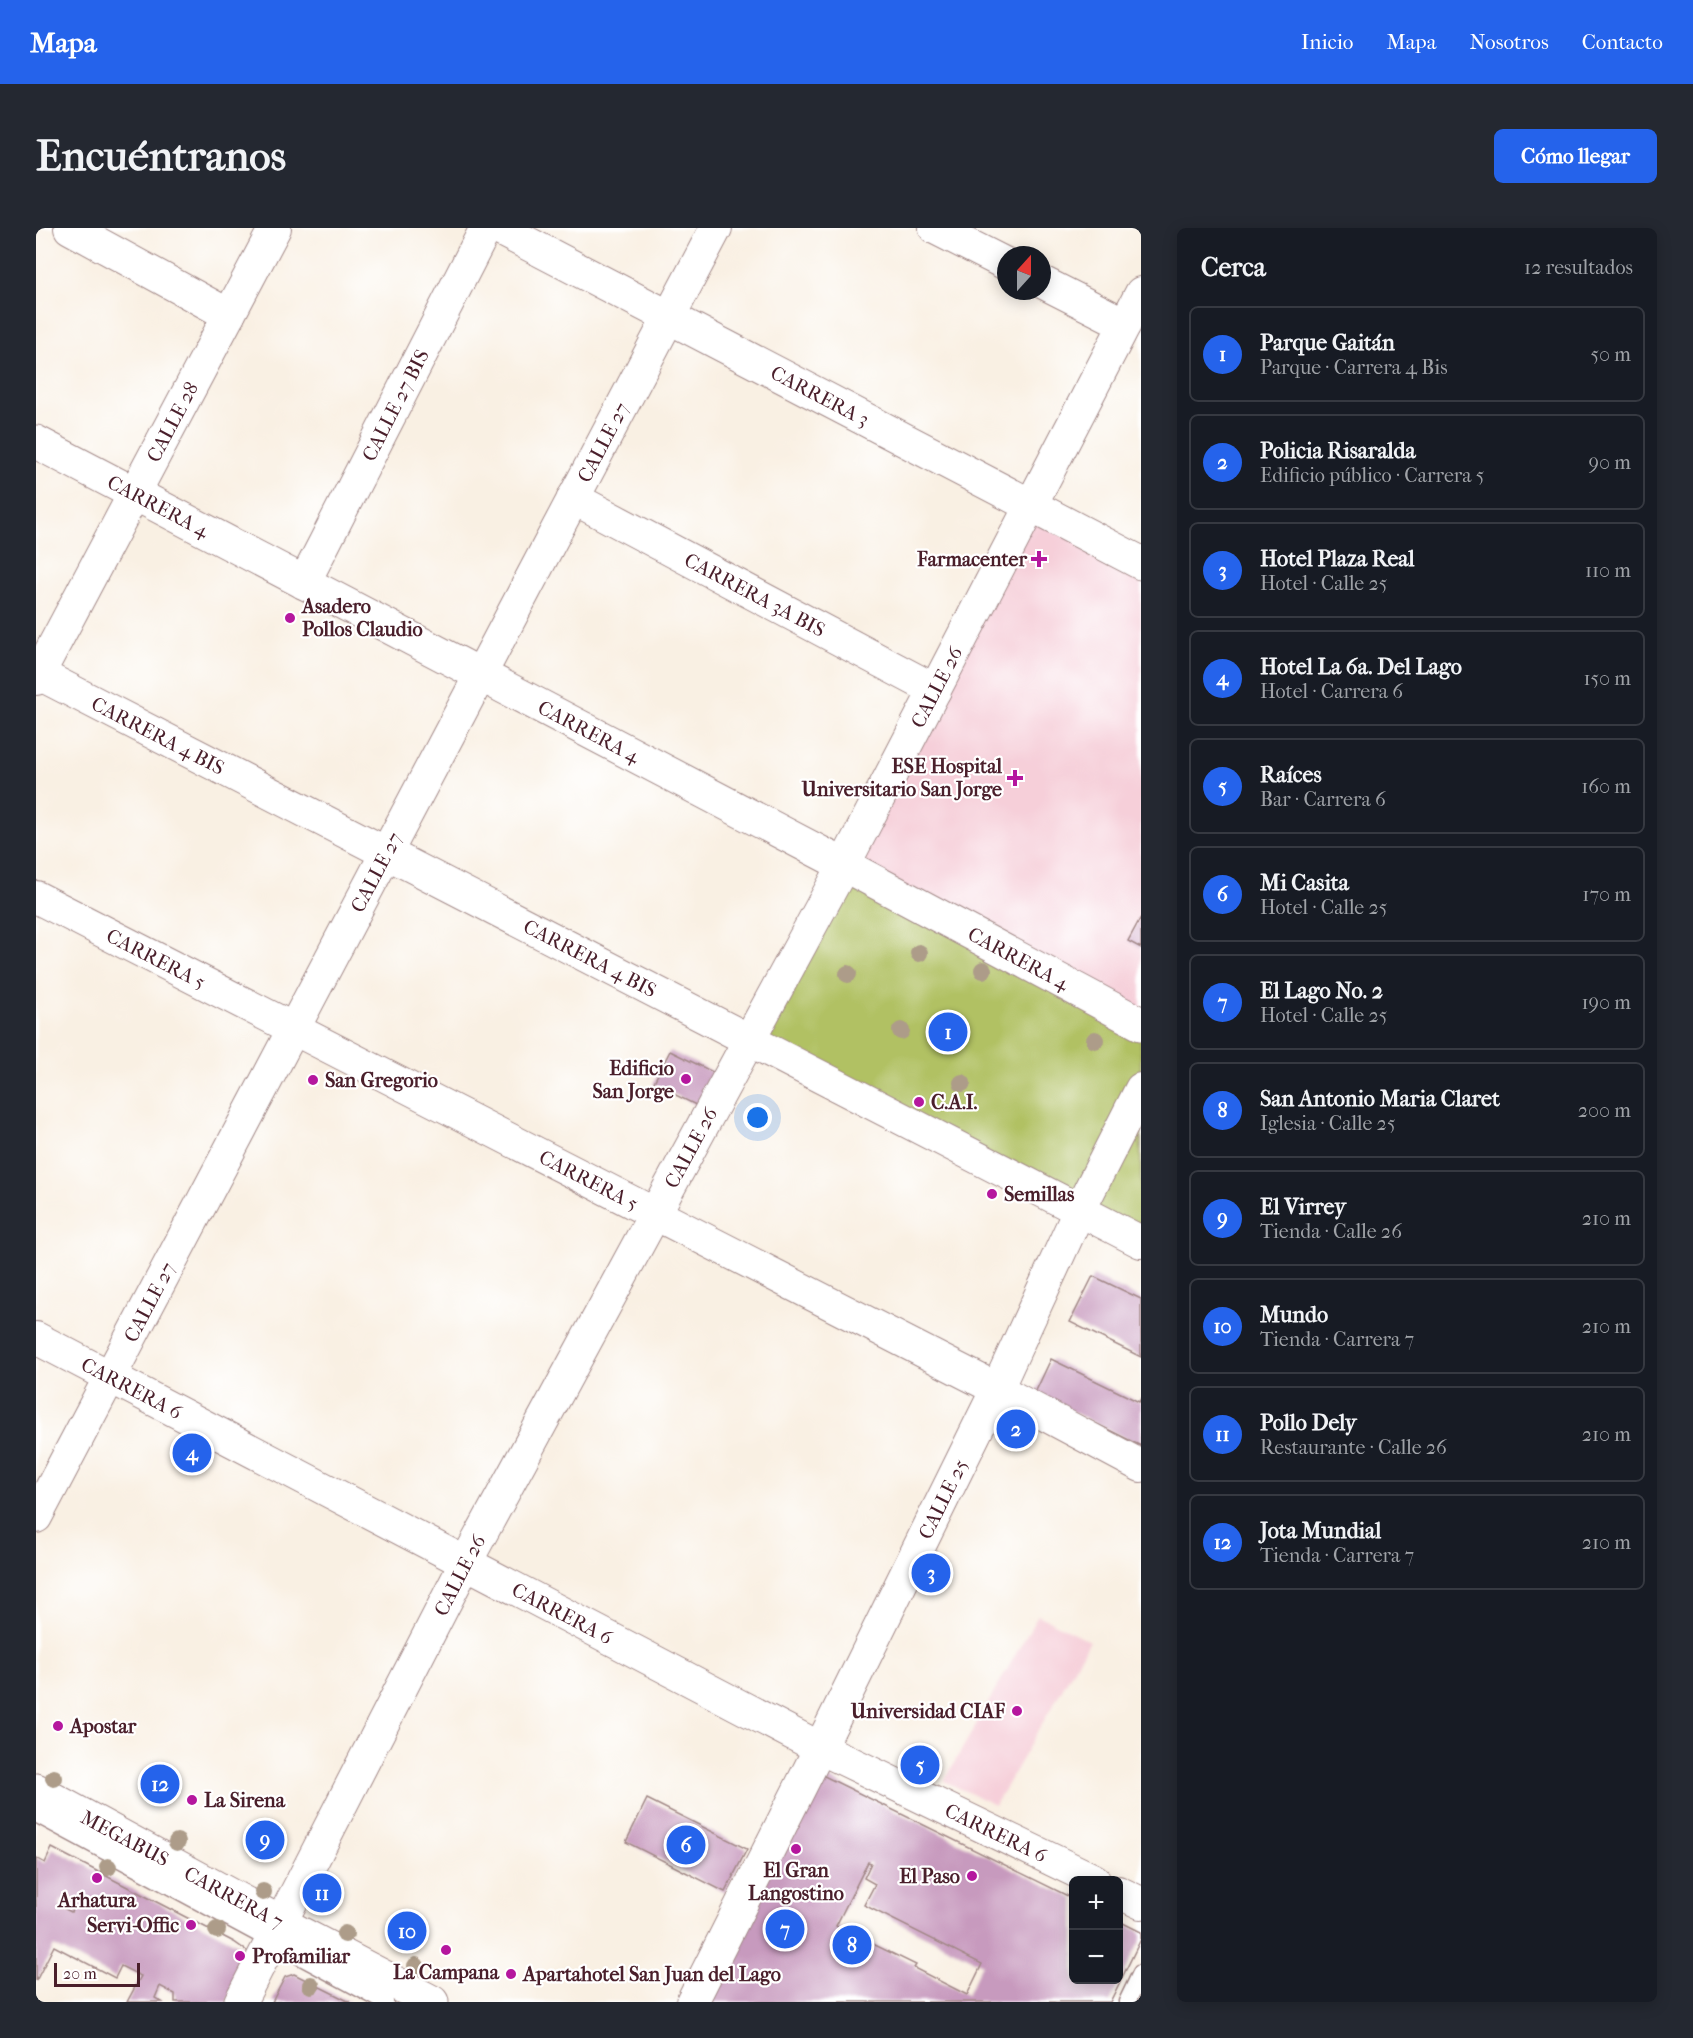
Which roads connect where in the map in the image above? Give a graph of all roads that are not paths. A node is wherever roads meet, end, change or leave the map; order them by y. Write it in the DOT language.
graph roads {
  1 [pos="70,228"];
  2 [pos="275,228"];
  3 [pos="486,228"];
  4 [pos="498,228"];
  5 [pos="716,228"];
  6 [pos="935,228"];
  7 [pos="997,259"];
  8 [pos="1051,287"];
  9 [pos="1141,292"];
  10 [pos="230,315"];
  11 [pos="669,317"];
  12 [pos="1125,324"];
  13 [pos="36,442"];
  14 [pos="134,494"];
  15 [pos="573,498"];
  16 [pos="1032,505"];
  17 [pos="1141,563"];
  18 [pos="304,583"];
  19 [pos="480,675"];
  20 [pos="38,676"];
  21 [pos="935,690"];
  22 [pos="386,853"];
  23 [pos="844,865"];
  24 [pos="36,897"];
  25 [pos="1141,1024"];
  26 [pos="294,1028"];
  27 [pos="750,1041"];
  28 [pos="1141,1089"];
  29 [pos="1079,1211"];
  30 [pos="654,1214"];
  31 [pos="1141,1242"];
  32 [pos="36,1338"];
  33 [pos="110,1377"];
  34 [pos="996,1389"];
  35 [pos="1141,1466"];
  36 [pos="36,1517"];
  37 [pos="466,1562"];
  38 [pos="820,1748"];
  39 [pos="36,1790"];
  40 [pos="36,1814"];
  41 [pos="1084,1876"];
  42 [pos="1123,1894"];
  43 [pos="1141,1903"];
  44 [pos="276,1931"];
  45 [pos="1141,1972"];
  46 [pos="240,2002"];
  47 [pos="385,2002"];
  48 [pos="432,2002"];
  49 [pos="692,2002"];
  50 [pos="1127,2002"];
  1 -- 10 [label="street"];
  2 -- 10 [label="street, CALLE 28"];
  3 -- 18 [label="street, CALLE 27 BIS"];
  4 -- 11 [label="main road, CARRERA 3"];
  5 -- 11 [label="street, CALLE 27"];
  6 -- 7 [label="street"];
  8 -- 12 [label="street"];
  9 -- 12 [label="street, CALLE 26"];
  10 -- 14 [label="street, CALLE 28"];
  11 -- 15 [label="street, CALLE 27"];
  11 -- 16 [label="main road, CARRERA 3"];
  12 -- 16 [label="street, CALLE 26"];
  13 -- 14 [label="main road, CARRERA 4"];
  14 -- 18 [label="main road, CARRERA 4"];
  14 -- 20 [label="street, CALLE 28"];
  15 -- 19 [label="street, CALLE 27"];
  15 -- 21 [label="street, CARRERA 3A BIS"];
  16 -- 17 [label="main road, CARRERA 3"];
  16 -- 21 [label="street, CALLE 26"];
  18 -- 19 [label="main road, CARRERA 4"];
  19 -- 22 [label="street, CALLE 27"];
  19 -- 23 [label="main road, CARRERA 4"];
  20 -- 22 [label="street, CARRERA 4 BIS"];
  21 -- 23 [label="street, CALLE 26"];
  22 -- 26 [label="street, CALLE 27"];
  22 -- 27 [label="street, CARRERA 4 BIS"];
  23 -- 25 [label="main road, CARRERA 4"];
  23 -- 27 [label="street, CALLE 26"];
  24 -- 26 [label="street, CARRERA 5"];
  26 -- 30 [label="street, CARRERA 5"];
  26 -- 33 [label="street, CALLE 27"];
  27 -- 29 [label="street, CARRERA 4 BIS"];
  27 -- 30 [label="street, CALLE 26"];
  28 -- 29 [label="street, CALLE 25"];
  29 -- 31 [label="street, CARRERA 4 BIS"];
  29 -- 34 [label="street, CALLE 25"];
  30 -- 34 [label="street, CARRERA 5"];
  30 -- 37 [label="street, CALLE 26"];
  32 -- 33 [label="street, CARRERA 6"];
  33 -- 36 [label="street, CALLE 27"];
  33 -- 37 [label="street, CARRERA 6"];
  34 -- 35 [label="street, CARRERA 5"];
  34 -- 38 [label="street, CALLE 25"];
  37 -- 38 [label="street, CARRERA 6"];
  37 -- 44 [label="street, CALLE 26"];
  38 -- 41 [label="street, CARRERA 6"];
  38 -- 49 [label="street, CALLE 25"];
  39 -- 44 [label="main road, CARRERA 7"];
  40 -- 44 [label="lane, MEGABUS"];
  42 -- 43 [label="street"];
  44 -- 46 [label="street, CALLE 26"];
  44 -- 47 [label="lane, MEGABUS"];
  44 -- 48 [label="main road, CARRERA 7"];
  45 -- 50 [label="lane"];
}
